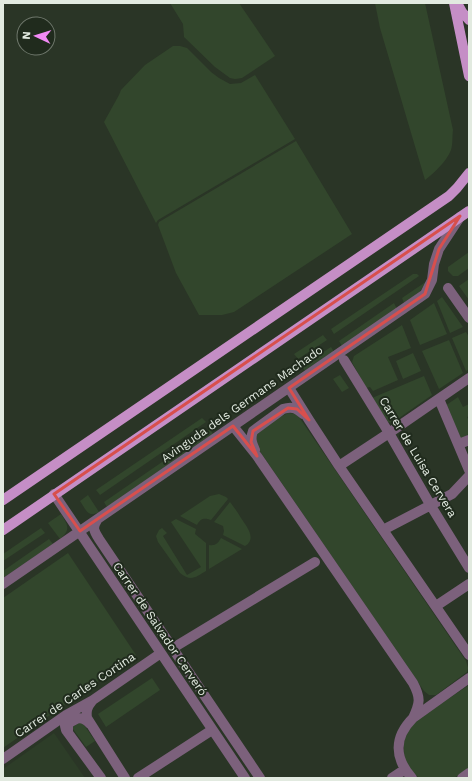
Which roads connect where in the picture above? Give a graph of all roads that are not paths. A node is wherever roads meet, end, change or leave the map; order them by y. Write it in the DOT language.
graph roads {
  1 [pos="456,3"];
  2 [pos="469,20"];
  3 [pos="469,76"];
  4 [pos="469,173"];
  5 [pos="465,213"];
  6 [pos="448,288"];
  7 [pos="469,318"];
  8 [pos="344,360"];
  9 [pos="469,378"];
  10 [pos="289,388"];
  11 [pos="439,399"];
  12 [pos="309,420"];
  13 [pos="233,426"];
  14 [pos="389,433"];
  15 [pos="469,440"];
  16 [pos="459,444"];
  17 [pos="257,456"];
  18 [pos="339,466"];
  19 [pos="469,470"];
  20 [pos="469,476"];
  21 [pos="54,494"];
  22 [pos="3,500"];
  23 [pos="431,506"];
  24 [pos="97,520"];
  25 [pos="3,530"];
  26 [pos="383,530"];
  27 [pos="80,531"];
  28 [pos="315,562"];
  29 [pos="469,568"];
  30 [pos="3,584"];
  31 [pos="469,584"];
  32 [pos="436,606"];
  33 [pos="173,648"];
  34 [pos="161,653"];
  35 [pos="469,655"];
  36 [pos="469,678"];
  37 [pos="93,700"];
  38 [pos="66,715"];
  39 [pos="413,718"];
  40 [pos="90,724"];
  41 [pos="212,730"];
  42 [pos="68,733"];
  43 [pos="3,759"];
  44 [pos="404,770"];
  45 [pos="469,774"];
  46 [pos="101,778"];
  47 [pos="125,778"];
  48 [pos="138,778"];
  49 [pos="245,778"];
  50 [pos="260,778"];
  51 [pos="392,778"];
  52 [pos="412,778"];
  53 [pos="462,778"];
  1 -- 2 [label="main road"];
  1 -- 3 [label="main road"];
  4 -- 22 [label="main road"];
  5 -- 10 [label="street, Avinguda dels Germans Machado"];
  5 -- 21 [label="main road, Avinguda dels Germans Machado"];
  6 -- 7 [label="street"];
  8 -- 14 [label="street, Carrer de Luisa Cervera"];
  9 -- 11 [label="street"];
  10 -- 12 [label="street"];
  10 -- 13 [label="street, Avinguda dels Germans Machado"];
  11 -- 14 [label="street"];
  11 -- 16 [label="street"];
  12 -- 17 [label="street"];
  12 -- 18 [label="street"];
  13 -- 17 [label="street"];
  13 -- 24 [label="street, Avinguda dels Germans Machado"];
  14 -- 18 [label="street"];
  14 -- 23 [label="street, Carrer de Luisa Cervera"];
  15 -- 16 [label="street"];
  16 -- 19 [label="street"];
  17 -- 39 [label="street"];
  18 -- 26 [label="street"];
  20 -- 23 [label="street"];
  21 -- 25 [label="main road, Avinguda dels Germans Machado"];
  21 -- 27 [label="street, Carrer de Salvador Cerveró"];
  23 -- 26 [label="street"];
  23 -- 29 [label="street, Carrer de Luisa Cervera"];
  24 -- 27 [label="street, Avinguda dels Germans Machado"];
  24 -- 33 [label="street, Carrer de Salvador Cerveró"];
  26 -- 32 [label="street"];
  27 -- 30 [label="street, Avinguda dels Germans Machado"];
  27 -- 34 [label="street, Carrer de Salvador Cerveró"];
  28 -- 33 [label="street"];
  31 -- 32 [label="street"];
  32 -- 35 [label="street"];
  33 -- 50 [label="street, Carrer de Salvador Cerveró"];
  34 -- 37 [label="street, Carrer de Carles Cortina"];
  34 -- 41 [label="street, Carrer de Salvador Cerveró"];
  36 -- 39 [label="street"];
  37 -- 38 [label="street, Carrer de Carles Cortina"];
  37 -- 40 [label="street"];
  38 -- 42 [label="street"];
  38 -- 43 [label="street, Carrer de Carles Cortina"];
  39 -- 44 [label="street"];
  40 -- 42 [label="street"];
  40 -- 47 [label="street"];
  41 -- 48 [label="street"];
  41 -- 49 [label="street, Carrer de Salvador Cerveró"];
  42 -- 46 [label="street"];
  44 -- 51 [label="street"];
  44 -- 52 [label="street"];
  45 -- 53 [label="street"];
}
